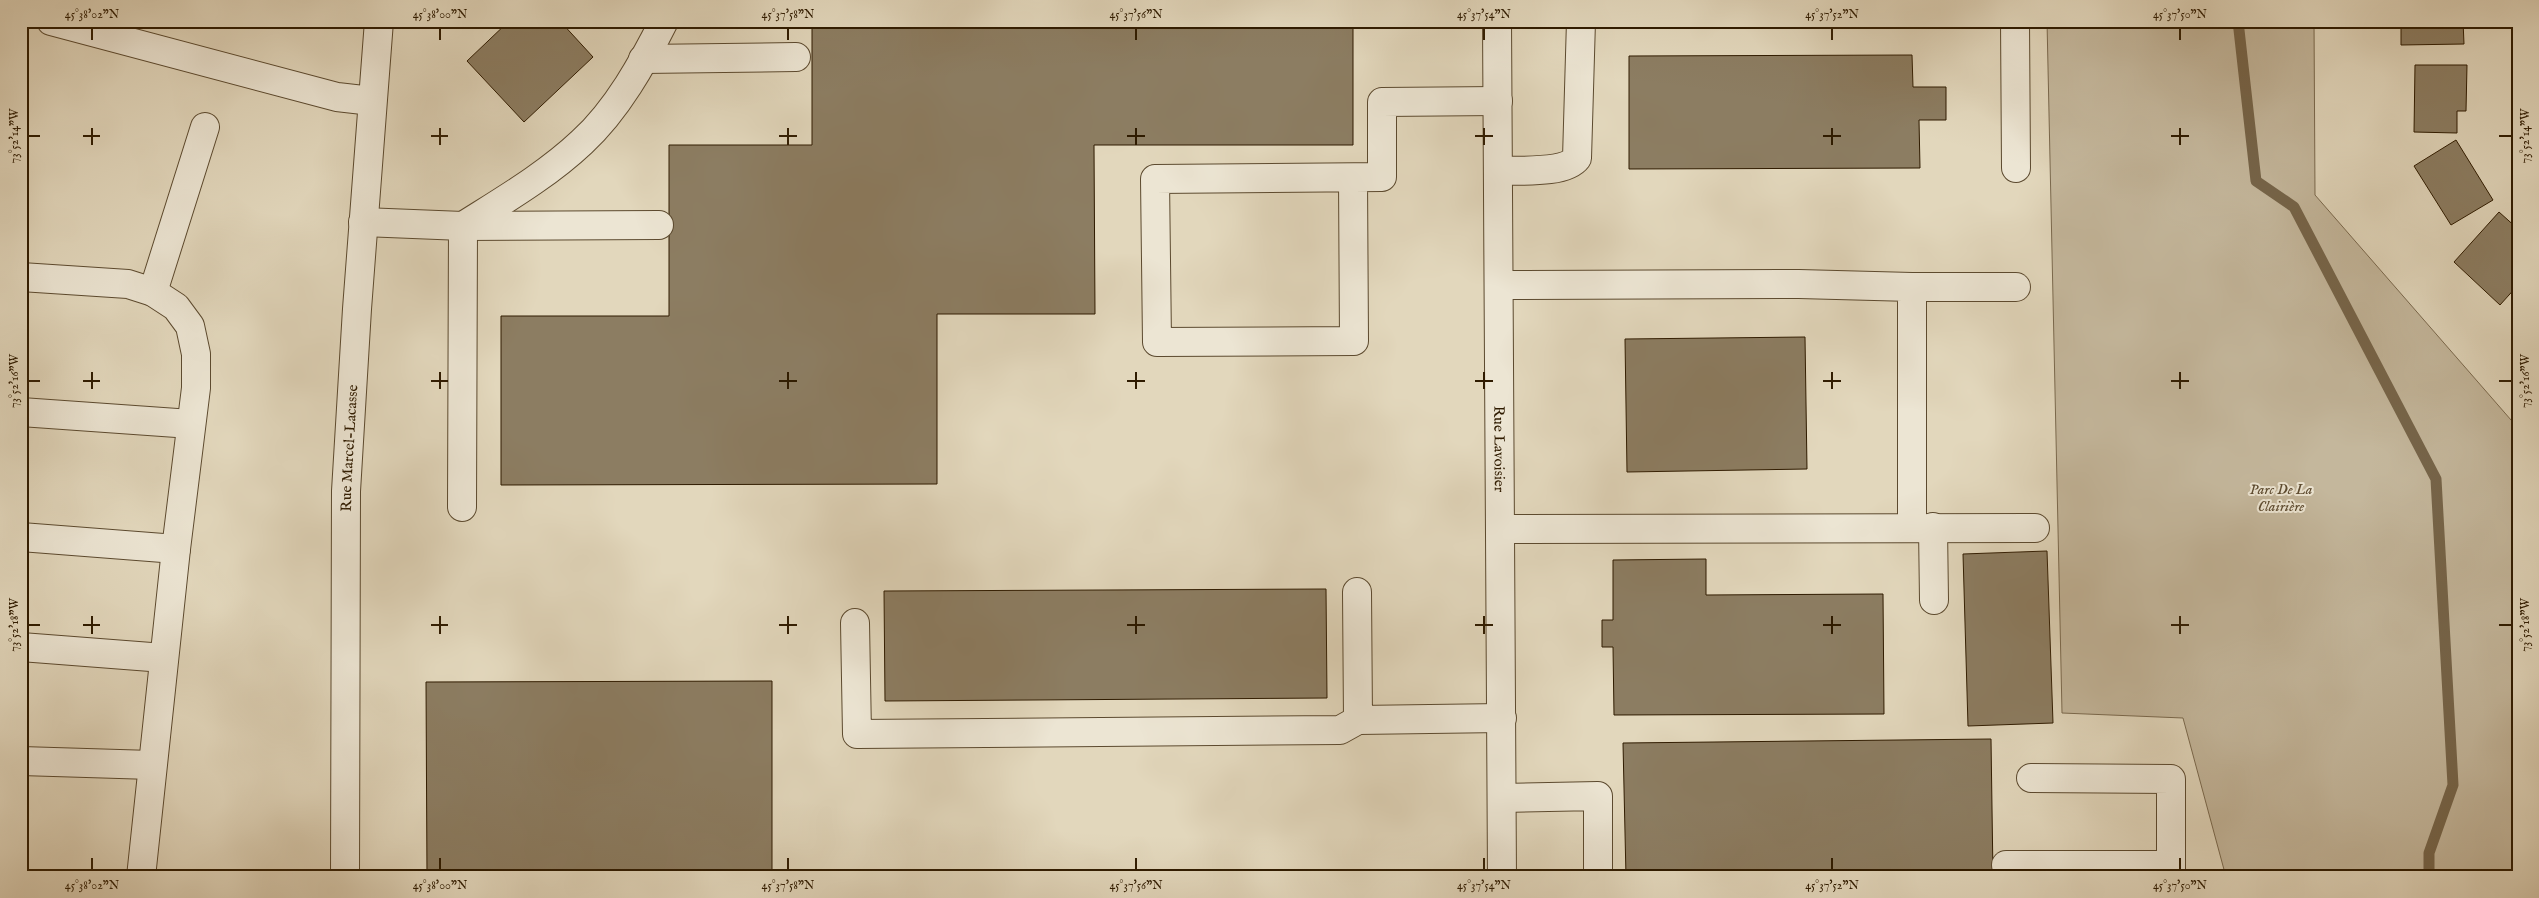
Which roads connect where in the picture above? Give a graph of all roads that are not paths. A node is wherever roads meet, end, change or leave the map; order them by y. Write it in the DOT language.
graph roads {
  1 [pos="51,21"];
  2 [pos="379,21"];
  3 [pos="664,21"];
  4 [pos="1497,21"];
  5 [pos="1581,21"];
  6 [pos="2015,21"];
  7 [pos="796,57"];
  8 [pos="643,59"];
  9 [pos="372,101"];
  10 [pos="1498,102"];
  11 [pos="205,126"];
  12 [pos="2016,168"];
  13 [pos="1498,171"];
  14 [pos="1353,178"];
  15 [pos="363,222"];
  16 [pos="463,226"];
  17 [pos="659,226"];
  18 [pos="21,277"];
  19 [pos="1499,285"];
  20 [pos="2016,286"];
  21 [pos="1912,287"];
  22 [pos="153,292"];
  23 [pos="21,412"];
  24 [pos="191,424"];
  25 [pos="462,507"];
  26 [pos="1922,527"];
  27 [pos="2035,528"];
  28 [pos="1501,529"];
  29 [pos="21,537"];
  30 [pos="176,549"];
  31 [pos="1357,592"];
  32 [pos="1934,600"];
  33 [pos="855,623"];
  34 [pos="21,648"];
  35 [pos="164,658"];
  36 [pos="1502,718"];
  37 [pos="1358,720"];
  38 [pos="21,761"];
  39 [pos="152,765"];
  40 [pos="2032,778"];
  41 [pos="1502,798"];
  42 [pos="2006,866"];
  43 [pos="2171,871"];
  44 [pos="141,877"];
  45 [pos="345,877"];
  46 [pos="1502,877"];
  47 [pos="1598,877"];
  1 -- 9 [label="street"];
  2 -- 9 [label="street, Rue Marcel-Lacasse"];
  3 -- 8 [label="street"];
  4 -- 10 [label="street, Rue Lavoisier"];
  5 -- 13 [label="street"];
  6 -- 12 [label="street"];
  7 -- 8 [label="street"];
  8 -- 16 [label="street"];
  9 -- 15 [label="street, Rue Marcel-Lacasse"];
  10 -- 13 [label="street, Rue Lavoisier"];
  10 -- 14 [label="street"];
  11 -- 22 [label="street"];
  13 -- 19 [label="street, Rue Lavoisier"];
  14 -- 14 [label="street"];
  15 -- 16 [label="street"];
  15 -- 45 [label="street, Rue Marcel-Lacasse"];
  16 -- 17 [label="street"];
  16 -- 25 [label="street"];
  18 -- 22 [label="street"];
  19 -- 21 [label="street"];
  19 -- 28 [label="street, Rue Lavoisier"];
  20 -- 21 [label="street"];
  21 -- 26 [label="street"];
  22 -- 24 [label="street"];
  23 -- 24 [label="street"];
  24 -- 30 [label="street"];
  26 -- 27 [label="street"];
  26 -- 28 [label="street"];
  26 -- 32 [label="street"];
  28 -- 36 [label="street, Rue Lavoisier"];
  29 -- 30 [label="street"];
  30 -- 35 [label="street"];
  31 -- 37 [label="street"];
  33 -- 37 [label="street"];
  34 -- 35 [label="street"];
  35 -- 39 [label="street"];
  36 -- 37 [label="street"];
  36 -- 41 [label="street, Rue Lavoisier"];
  38 -- 39 [label="street"];
  39 -- 44 [label="street"];
  40 -- 43 [label="street"];
  41 -- 46 [label="street, Rue Lavoisier"];
  41 -- 47 [label="street"];
  42 -- 43 [label="street"];
}
